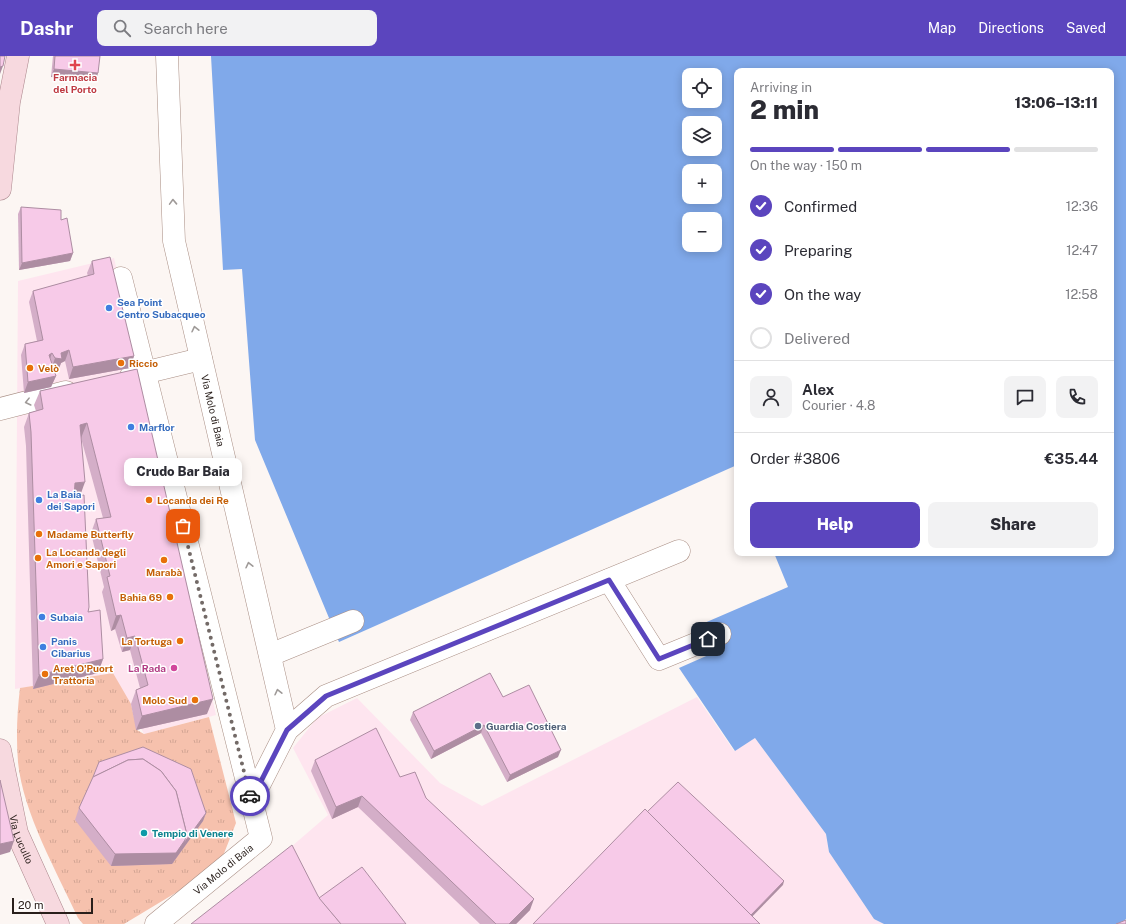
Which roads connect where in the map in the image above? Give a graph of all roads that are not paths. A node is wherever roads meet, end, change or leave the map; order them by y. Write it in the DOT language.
graph roads {
  1 [pos="18,56"];
  2 [pos="167,56"];
  3 [pos="0,189"];
  4 [pos="121,278"];
  5 [pos="201,359"];
  6 [pos="145,373"];
  7 [pos="114,380"];
  8 [pos="84,388"];
  9 [pos="0,409"];
  10 [pos="679,551"];
  11 [pos="609,580"];
  12 [pos="353,621"];
  13 [pos="720,634"];
  14 [pos="270,655"];
  15 [pos="287,730"];
  16 [pos="0,750"];
  17 [pos="251,801"];
  18 [pos="58,924"];
  19 [pos="156,924"];
  1 -- 3 [label="main road"];
  5 -- 2 [label="lane, Via Molo di Baia, one-way"];
  4 -- 6 [label="lane, Via Molo di Baia"];
  5 -- 6 [label="lane"];
  14 -- 5 [label="lane, Via Molo di Baia, one-way"];
  6 -- 7 [label="lane"];
  6 -- 17 [label="lane, Via Molo di Baia"];
  8 -- 9 [label="lane, one-way"];
  10 -- 11 [label="lane"];
  11 -- 13 [label="lane"];
  11 -- 15 [label="lane"];
  12 -- 14 [label="lane"];
  15 -- 14 [label="lane, Via Molo di Baia, one-way"];
  15 -- 17 [label="lane"];
  16 -- 18 [label="main road, Via Lucullo"];
  17 -- 19 [label="lane, Via Molo di Baia"];
}
